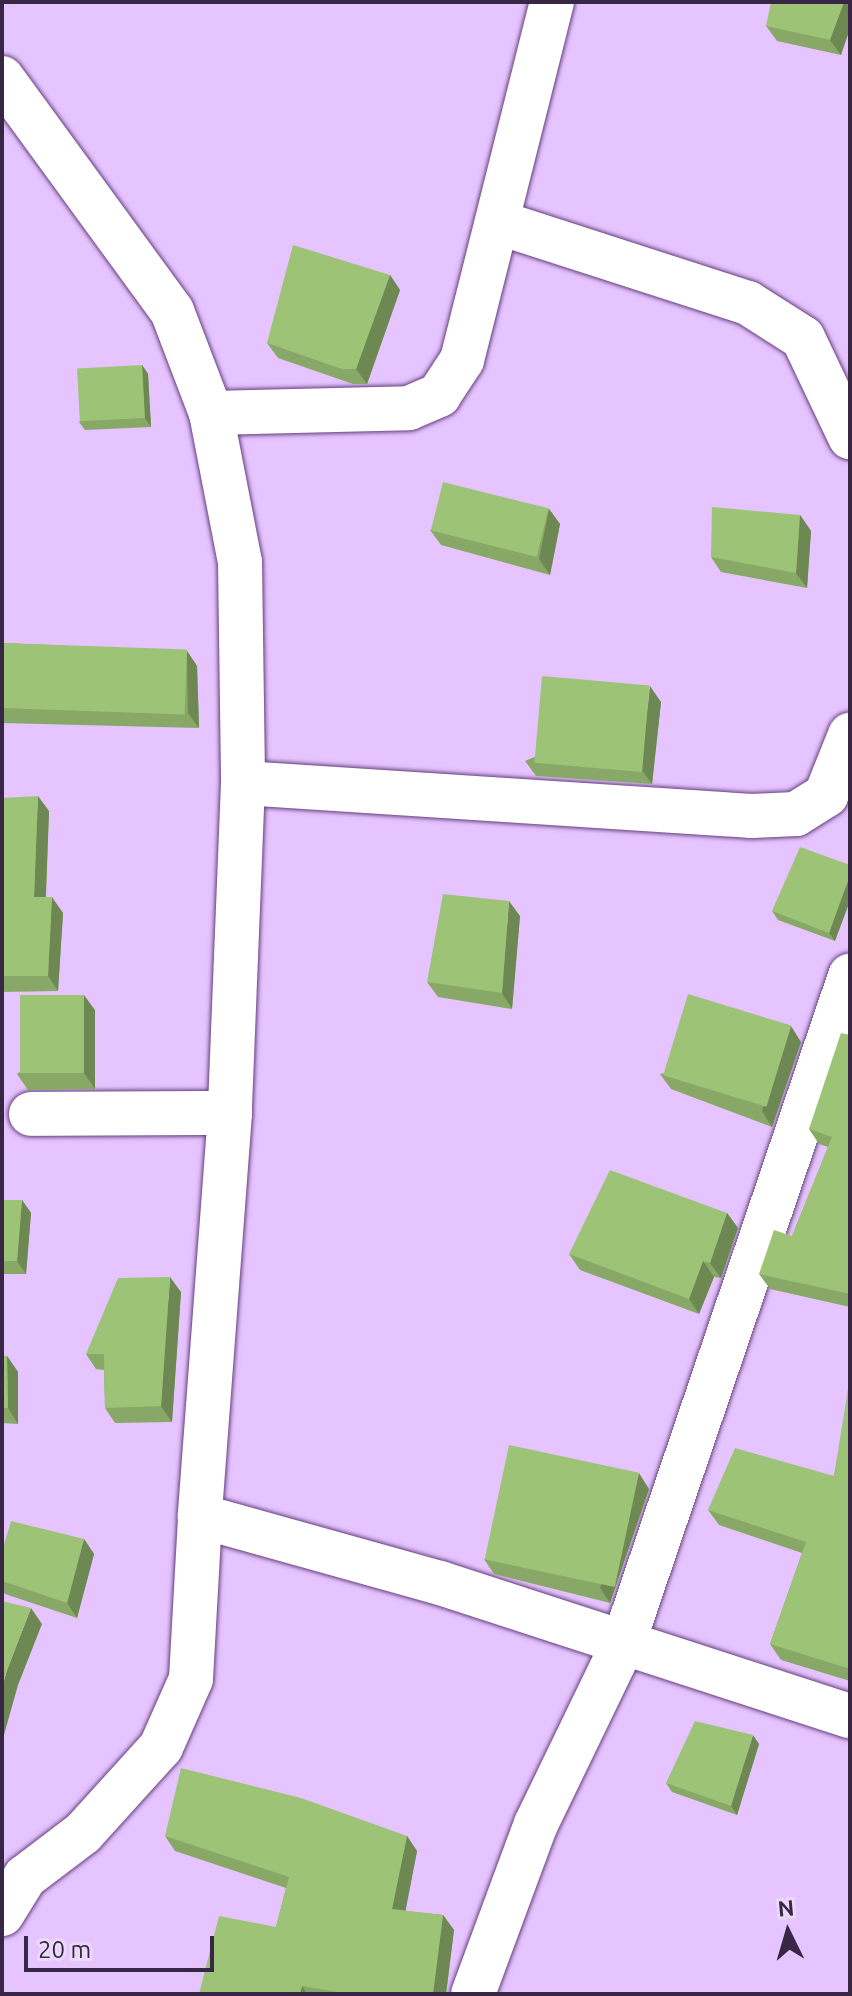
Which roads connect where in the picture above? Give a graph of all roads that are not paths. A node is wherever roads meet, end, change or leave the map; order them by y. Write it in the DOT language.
graph roads {
  1 [pos="552,2"];
  2 [pos="2,78"];
  3 [pos="497,222"];
  4 [pos="211,413"];
  5 [pos="850,437"];
  6 [pos="850,735"];
  7 [pos="243,783"];
  8 [pos="850,976"];
  9 [pos="230,1113"];
  10 [pos="31,1114"];
  11 [pos="200,1516"];
  12 [pos="623,1644"];
  13 [pos="850,1716"];
  14 [pos="14,1874"];
  15 [pos="2,1914"];
  16 [pos="473,1994"];
  1 -- 3 [label="street"];
  2 -- 4 [label="street"];
  3 -- 4 [label="street"];
  3 -- 5 [label="street"];
  4 -- 7 [label="street"];
  6 -- 7 [label="street"];
  7 -- 9 [label="street"];
  8 -- 12 [label="street"];
  9 -- 10 [label="street"];
  9 -- 11 [label="street"];
  11 -- 12 [label="street"];
  11 -- 14 [label="street"];
  12 -- 13 [label="street"];
  12 -- 16 [label="street"];
  14 -- 15 [label="street"];
}
